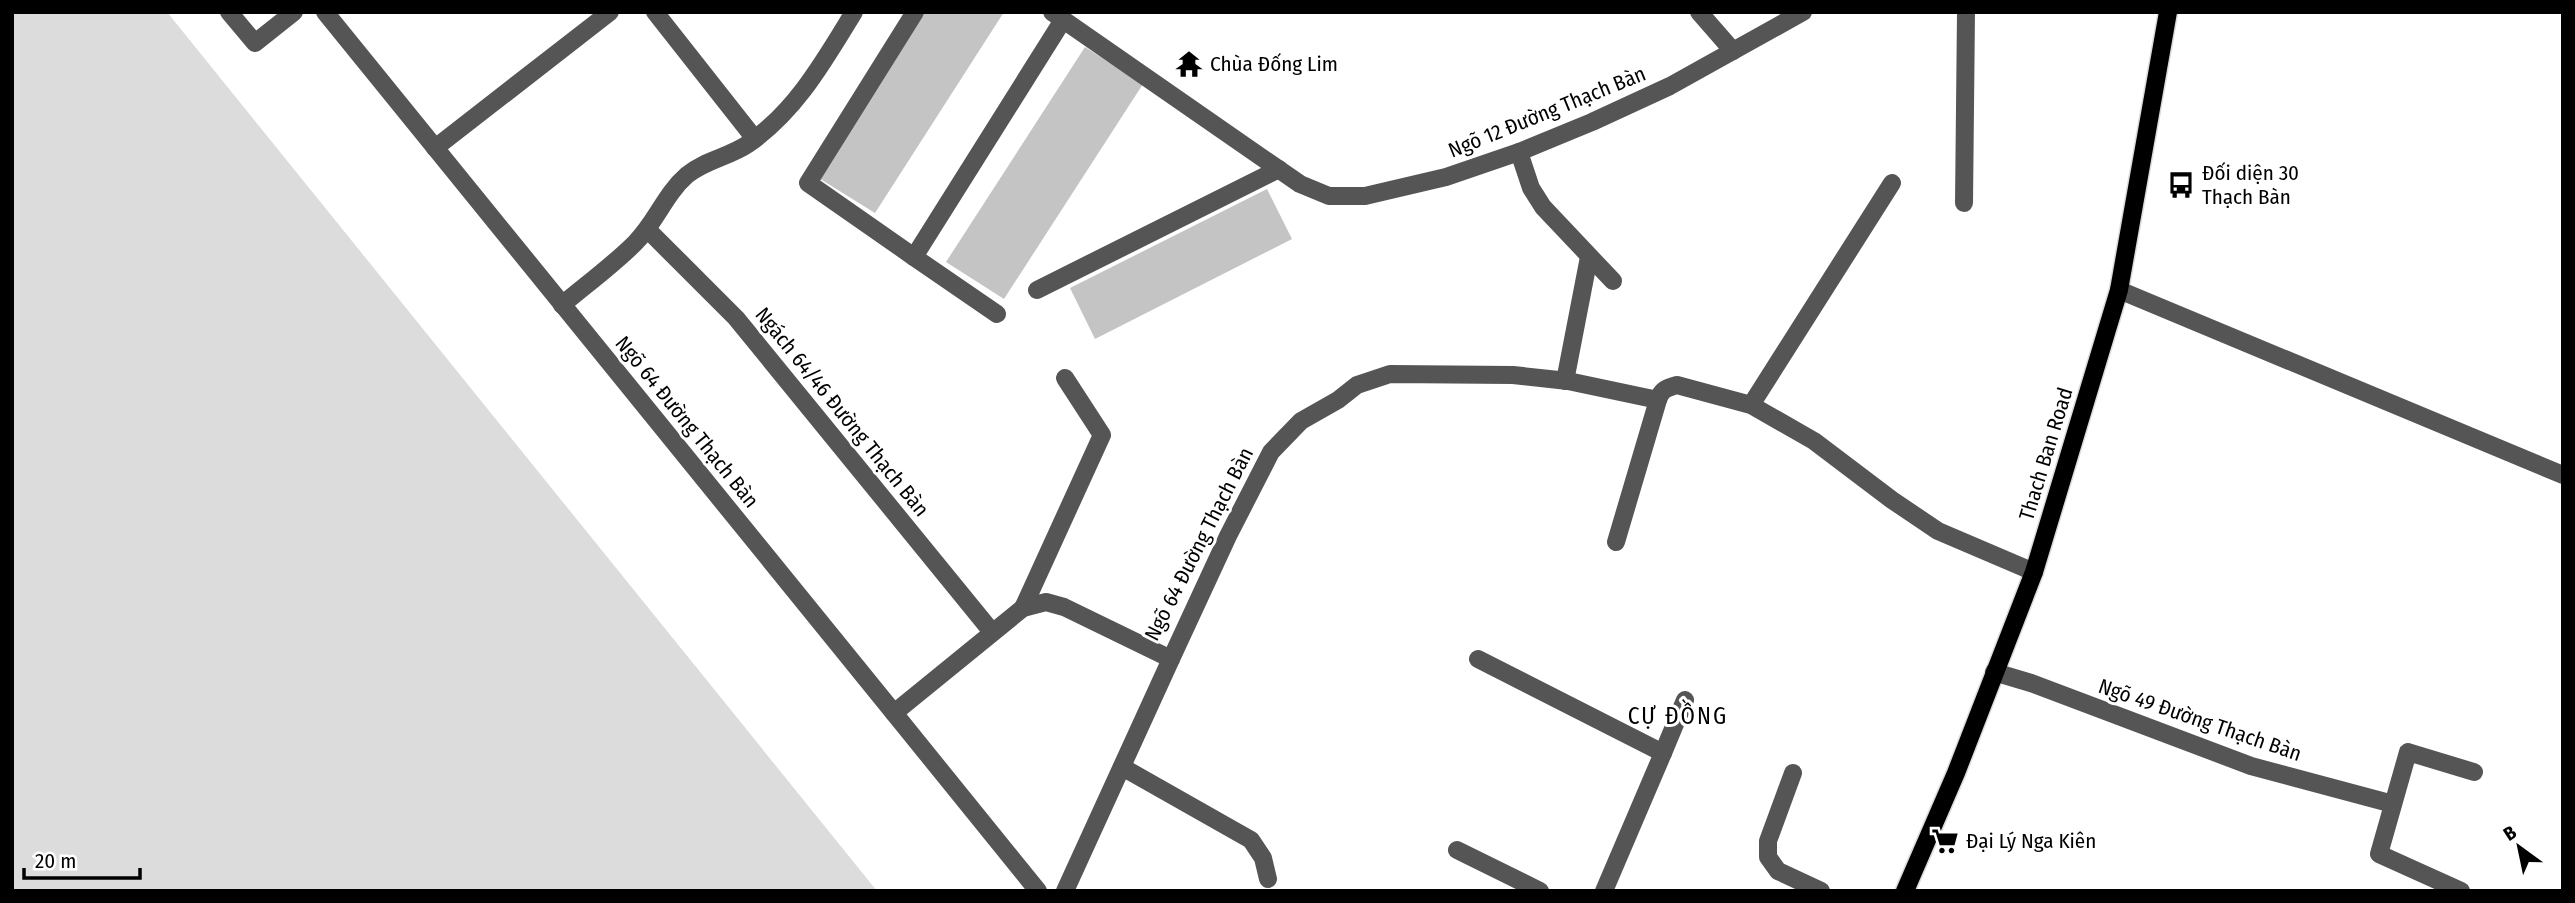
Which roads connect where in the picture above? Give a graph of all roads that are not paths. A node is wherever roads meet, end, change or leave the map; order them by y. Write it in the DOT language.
graph roads {
  1 [pos="229,12"];
  2 [pos="294,12"];
  3 [pos="325,12"];
  4 [pos="610,12"];
  5 [pos="655,12"];
  6 [pos="854,12"];
  7 [pos="915,12"];
  8 [pos="1699,12"];
  9 [pos="1803,12"];
  10 [pos="1966,12"];
  11 [pos="2168,12"];
  12 [pos="1058,16"];
  13 [pos="1733,51"];
  14 [pos="755,139"];
  15 [pos="435,148"];
  16 [pos="1519,152"];
  17 [pos="1279,169"];
  18 [pos="1892,183"];
  19 [pos="1964,203"];
  20 [pos="647,229"];
  21 [pos="914,257"];
  22 [pos="1589,257"];
  23 [pos="1613,282"];
  24 [pos="1037,290"];
  25 [pos="2119,290"];
  26 [pos="562,305"];
  27 [pos="997,314"];
  28 [pos="1065,378"];
  29 [pos="1565,381"];
  30 [pos="1658,401"];
  31 [pos="1751,405"];
  32 [pos="2563,475"];
  33 [pos="1616,542"];
  34 [pos="2034,572"];
  35 [pos="1023,608"];
  36 [pos="992,632"];
  37 [pos="1171,659"];
  38 [pos="1478,659"];
  39 [pos="1994,672"];
  40 [pos="1685,700"];
  41 [pos="894,713"];
  42 [pos="1663,752"];
  43 [pos="1122,767"];
  44 [pos="2474,772"];
  45 [pos="1793,773"];
  46 [pos="2393,804"];
  47 [pos="1457,850"];
  48 [pos="1268,878"];
  49 [pos="1038,891"];
  50 [pos="1065,891"];
  51 [pos="1540,891"];
  52 [pos="1604,891"];
  53 [pos="1821,891"];
  54 [pos="1905,891"];
  55 [pos="2461,891"];
  1 -- 2 [label="street"];
  3 -- 15 [label="street, Ngõ 64 Đường Thạch Bàn"];
  4 -- 15 [label="street"];
  5 -- 14 [label="street"];
  6 -- 14 [label="street"];
  7 -- 21 [label="street"];
  8 -- 13 [label="street"];
  9 -- 13 [label="street, Ngõ 12 Đường Thạch Bàn"];
  10 -- 19 [label="street"];
  11 -- 25 [label="main road, Thach Ban Road"];
  12 -- 17 [label="street, Ngõ 12 Đường Thạch Bàn"];
  12 -- 21 [label="street"];
  13 -- 16 [label="street, Ngõ 12 Đường Thạch Bàn"];
  14 -- 20 [label="street"];
  15 -- 26 [label="street, Ngõ 64 Đường Thạch Bàn"];
  16 -- 17 [label="street, Ngõ 12 Đường Thạch Bàn"];
  16 -- 22 [label="street"];
  17 -- 24 [label="street"];
  18 -- 31 [label="street"];
  20 -- 26 [label="street"];
  20 -- 36 [label="street, Ngách 64/46 Đường Thạch Bàn"];
  21 -- 27 [label="street"];
  22 -- 23 [label="street"];
  22 -- 29 [label="street"];
  25 -- 32 [label="street"];
  25 -- 34 [label="main road, Thach Ban Road"];
  26 -- 41 [label="street, Ngõ 64 Đường Thạch Bàn"];
  28 -- 35 [label="street"];
  29 -- 30 [label="street, Ngõ 64 Đường Thạch Bàn"];
  29 -- 37 [label="street, Ngõ 64 Đường Thạch Bàn"];
  30 -- 31 [label="street"];
  30 -- 33 [label="street"];
  31 -- 34 [label="street"];
  34 -- 39 [label="main road, Thach Ban Road"];
  35 -- 36 [label="street"];
  35 -- 37 [label="street, Ngõ 64 Đường Thạch Bàn"];
  36 -- 41 [label="street"];
  37 -- 43 [label="street"];
  38 -- 42 [label="street"];
  39 -- 46 [label="street, Ngõ 49 Đường Thạch Bàn"];
  39 -- 54 [label="main road, Thach Ban Road"];
  40 -- 42 [label="street"];
  41 -- 49 [label="street, Ngõ 64 Đường Thạch Bàn"];
  42 -- 52 [label="street"];
  43 -- 48 [label="street"];
  43 -- 50 [label="street"];
  44 -- 46 [label="street"];
  45 -- 53 [label="street"];
  46 -- 55 [label="street"];
  47 -- 51 [label="street"];
}
